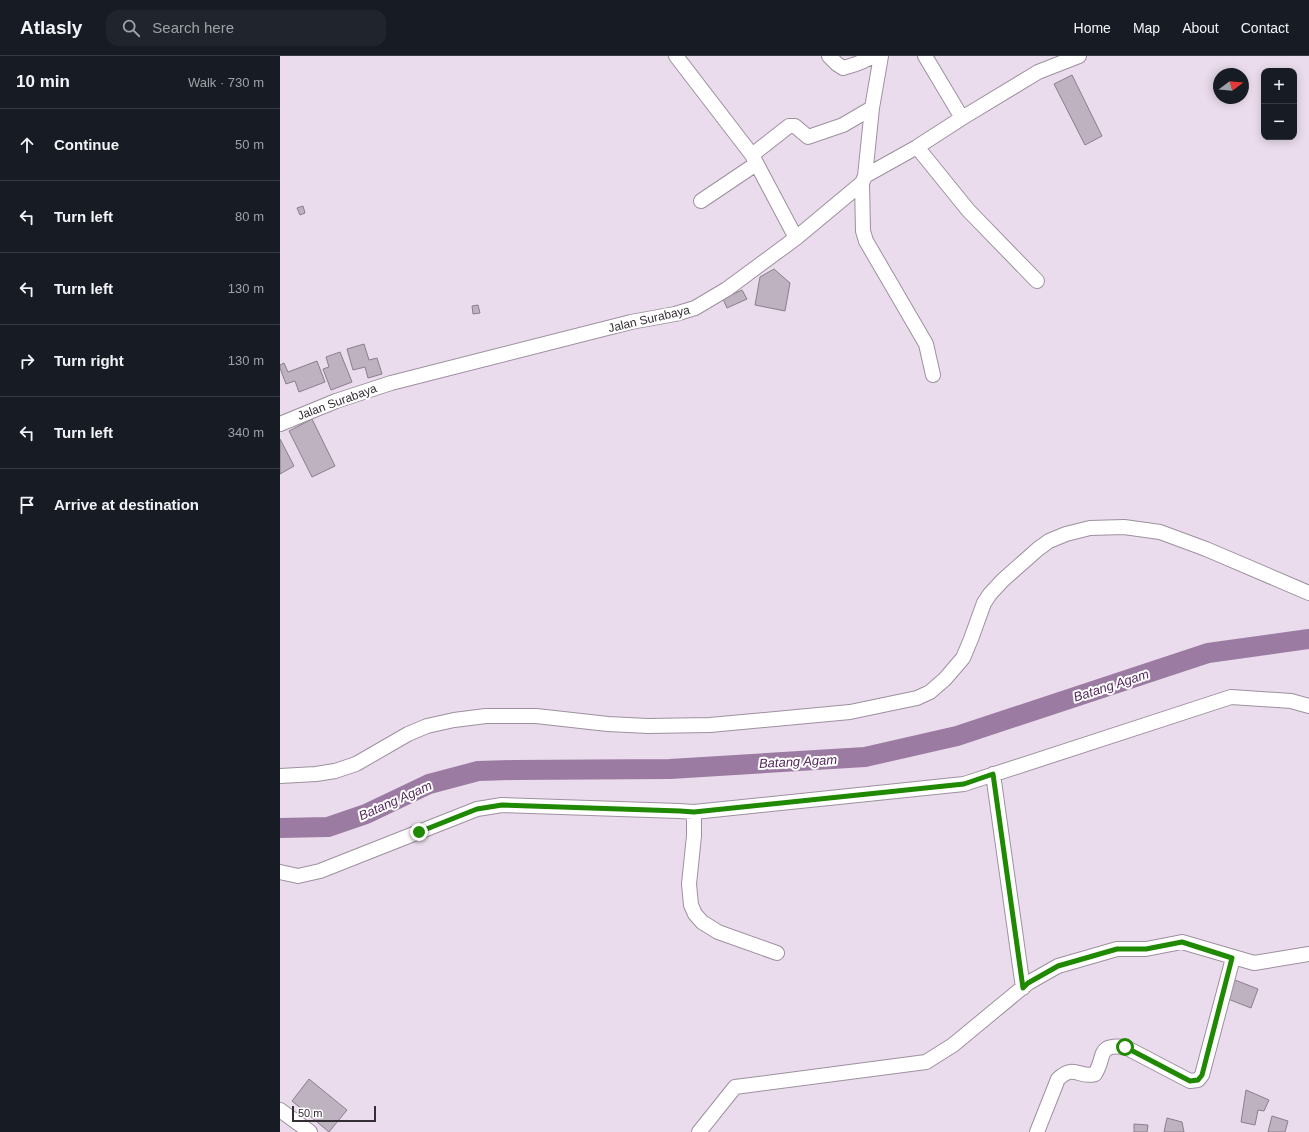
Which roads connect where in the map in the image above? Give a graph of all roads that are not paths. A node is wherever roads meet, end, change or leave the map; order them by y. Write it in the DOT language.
graph roads {
  1 [pos="676,56"];
  2 [pos="829,56"];
  3 [pos="872,56"];
  4 [pos="881,56"];
  5 [pos="925,56"];
  6 [pos="1079,56"];
  7 [pos="872,108"];
  8 [pos="962,118"];
  9 [pos="917,147"];
  10 [pos="754,160"];
  11 [pos="864,180"];
  12 [pos="701,201"];
  13 [pos="796,238"];
  14 [pos="1037,280"];
  15 [pos="932,375"];
  16 [pos="280,424"];
  17 [pos="1309,594"];
  18 [pos="1309,706"];
  19 [pos="993,774"];
  20 [pos="280,776"];
  21 [pos="694,812"];
  22 [pos="280,872"];
  23 [pos="777,953"];
  24 [pos="1309,954"];
  25 [pos="1232,958"];
  26 [pos="1023,988"];
  27 [pos="280,1110"];
  28 [pos="310,1132"];
  29 [pos="699,1132"];
  30 [pos="1037,1132"];
  1 -- 10 [label="street"];
  2 -- 3 [label="street"];
  4 -- 7 [label="street"];
  5 -- 8 [label="street"];
  6 -- 8 [label="street, Jalan Surabaya"];
  7 -- 10 [label="street"];
  7 -- 11 [label="street"];
  8 -- 9 [label="street, Jalan Surabaya"];
  9 -- 11 [label="street, Jalan Surabaya"];
  9 -- 14 [label="street"];
  10 -- 12 [label="street"];
  10 -- 13 [label="street"];
  11 -- 13 [label="street, Jalan Surabaya"];
  11 -- 15 [label="street"];
  13 -- 16 [label="street, Jalan Surabaya"];
  17 -- 20 [label="street"];
  18 -- 19 [label="street"];
  19 -- 21 [label="street"];
  19 -- 26 [label="street"];
  21 -- 22 [label="street"];
  21 -- 23 [label="street"];
  24 -- 25 [label="street"];
  25 -- 26 [label="street"];
  25 -- 30 [label="street"];
  26 -- 29 [label="street"];
  27 -- 28 [label="street"];
}
